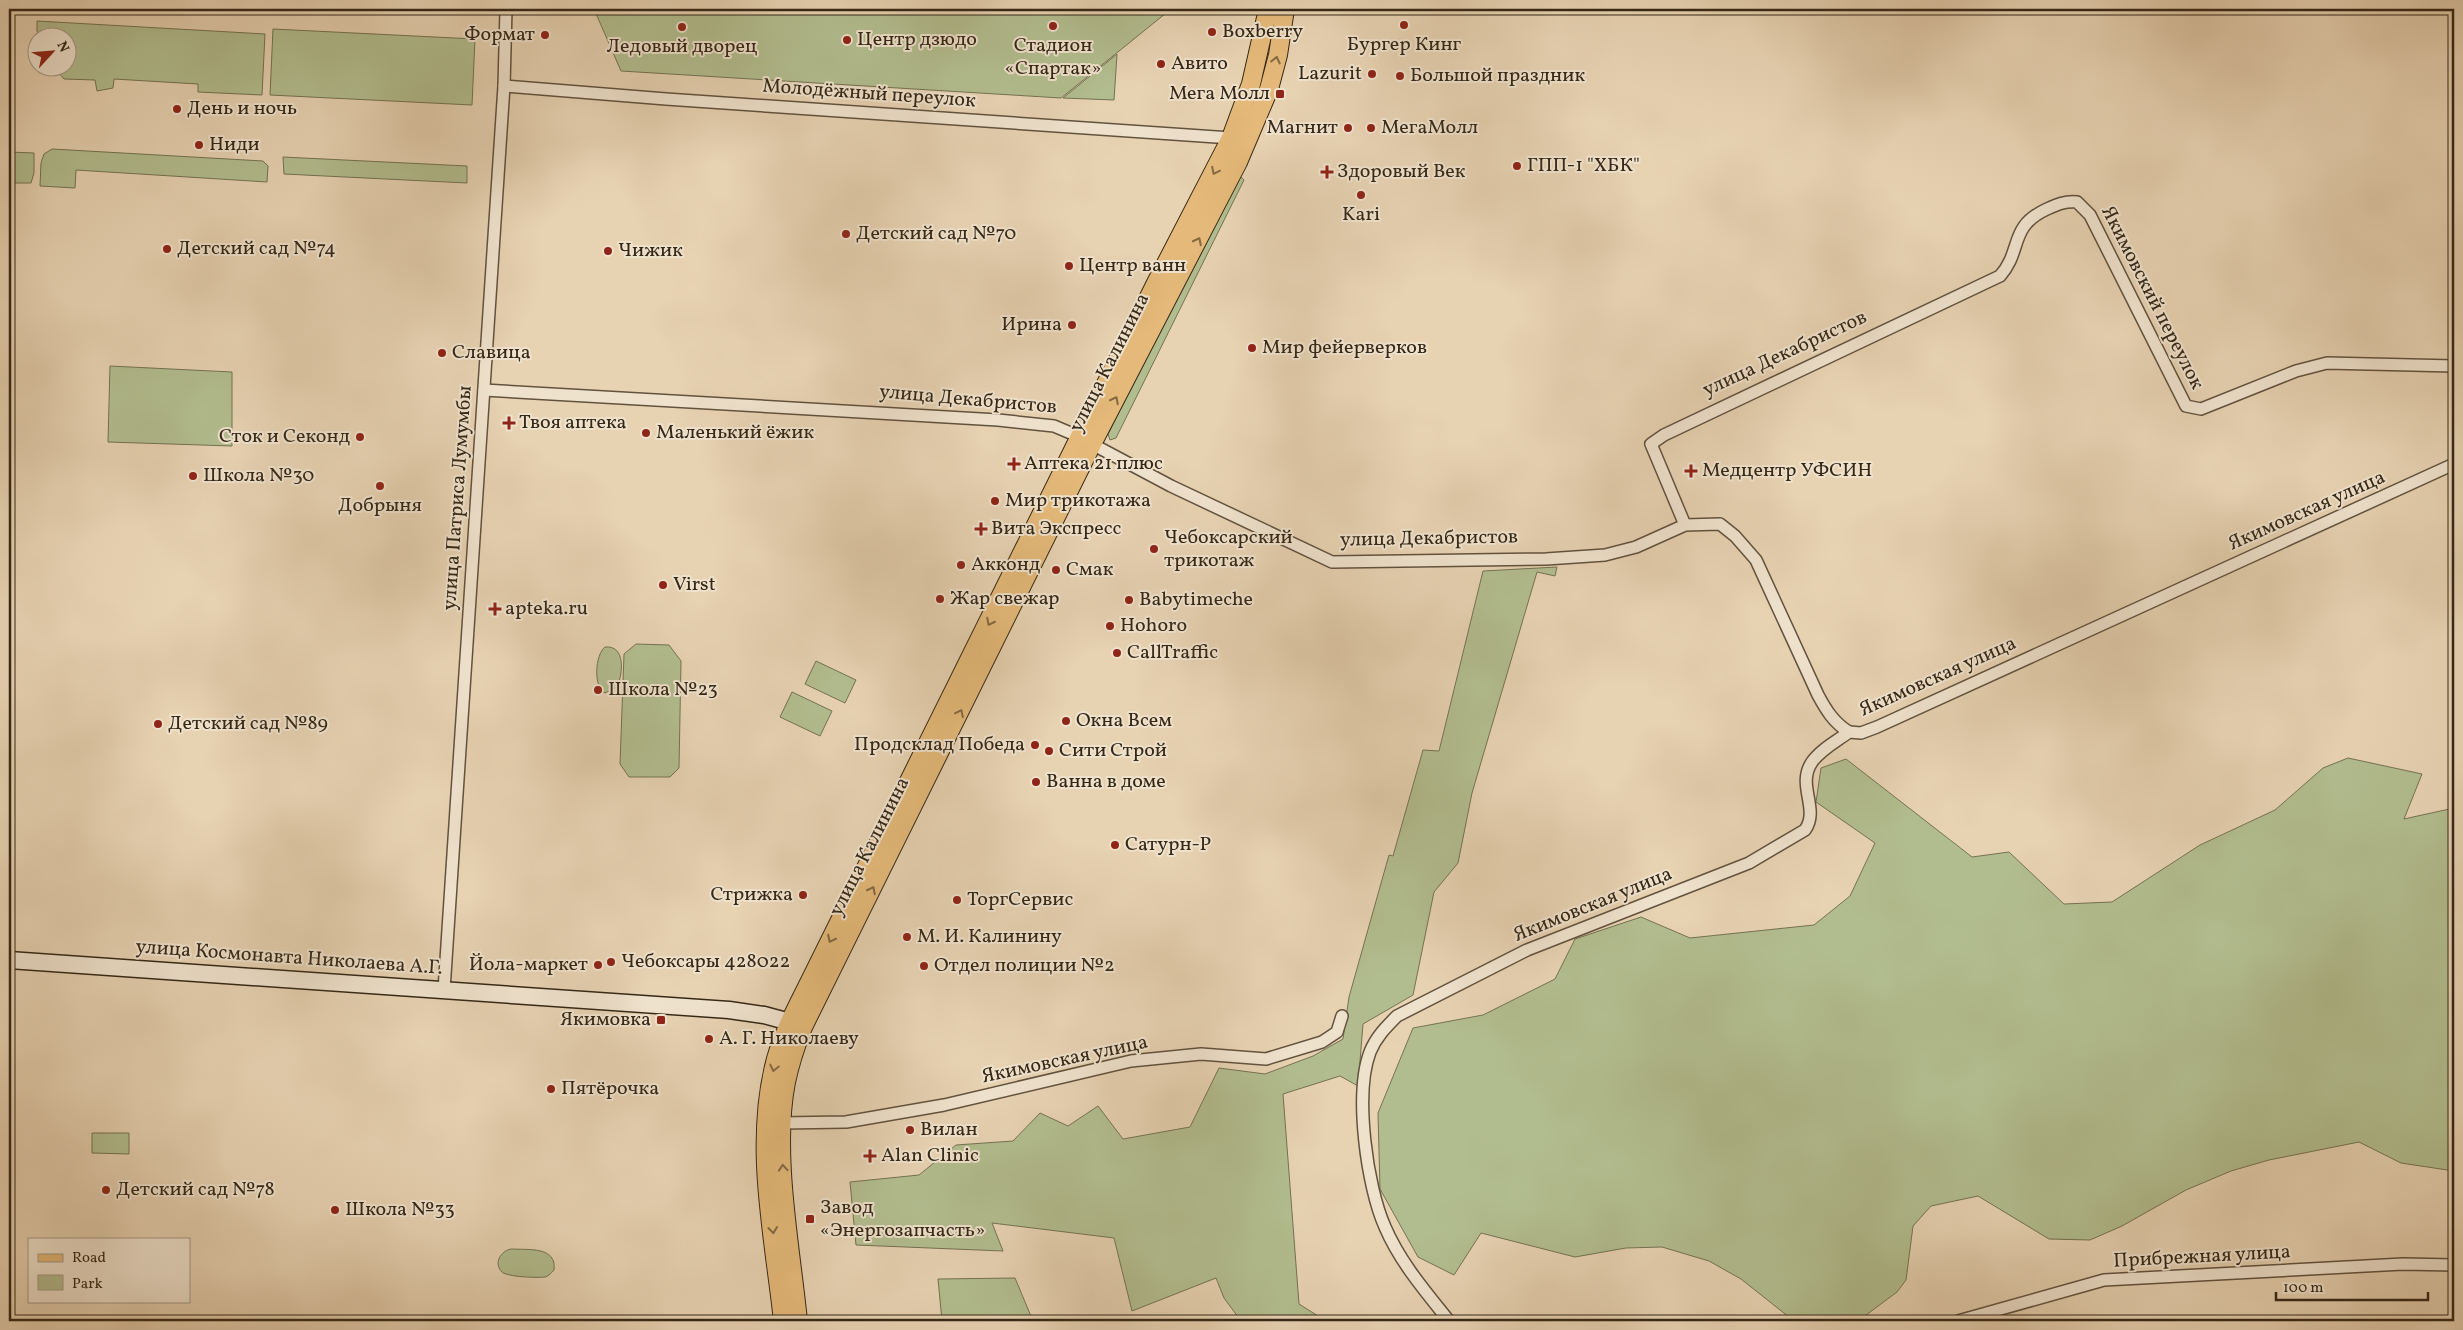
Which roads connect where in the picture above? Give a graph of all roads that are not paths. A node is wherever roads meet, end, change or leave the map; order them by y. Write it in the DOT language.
graph roads {
  1 [pos="506,9"];
  2 [pos="1268,9"];
  3 [pos="1285,9"];
  4 [pos="504,86"];
  5 [pos="1231,138"];
  6 [pos="2000,276"];
  7 [pos="2454,366"];
  8 [pos="484,390"];
  9 [pos="1086,440"];
  10 [pos="2454,464"];
  11 [pos="1686,525"];
  12 [pos="1849,732"];
  13 [pos="9,960"];
  14 [pos="444,990"];
  15 [pos="1342,1016"];
  16 [pos="796,1025"];
  17 [pos="781,1123"];
  18 [pos="2454,1265"];
  19 [pos="783,1321"];
  20 [pos="798,1321"];
  21 [pos="1449,1321"];
  22 [pos="1958,1321"];
  1 -- 4 [label="street, улица Патриса Лумумбы"];
  2 -- 5 [label="main road, улица Калинина"];
  9 -- 3 [label="main road, улица Калинина, one-way"];
  4 -- 5 [label="street, Молодёжный переулок"];
  4 -- 8 [label="street, улица Патриса Лумумбы"];
  5 -- 9 [label="main road, улица Калинина, one-way"];
  6 -- 7 [label="street, Якимовский переулок"];
  6 -- 11 [label="street, улица Декабристов"];
  8 -- 9 [label="street, улица Декабристов"];
  8 -- 14 [label="street, улица Патриса Лумумбы"];
  9 -- 11 [label="street, улица Декабристов"];
  9 -- 16 [label="main road, улица Калинина"];
  10 -- 12 [label="street, Якимовская улица"];
  11 -- 12 [label="street"];
  12 -- 21 [label="street, Якимовская улица"];
  13 -- 14 [label="street, улица Космонавта Николаева А.Г."];
  14 -- 16 [label="street, улица Космонавта Николаева А.Г."];
  15 -- 17 [label="street, Якимовская улица"];
  16 -- 17 [label="main road, улица Калинина"];
  16 -- 19 [label="main road, улица Калинина, one-way"];
  20 -- 17 [label="main road, улица Калинина, one-way"];
  18 -- 22 [label="street, Прибрежная улица"];
}
